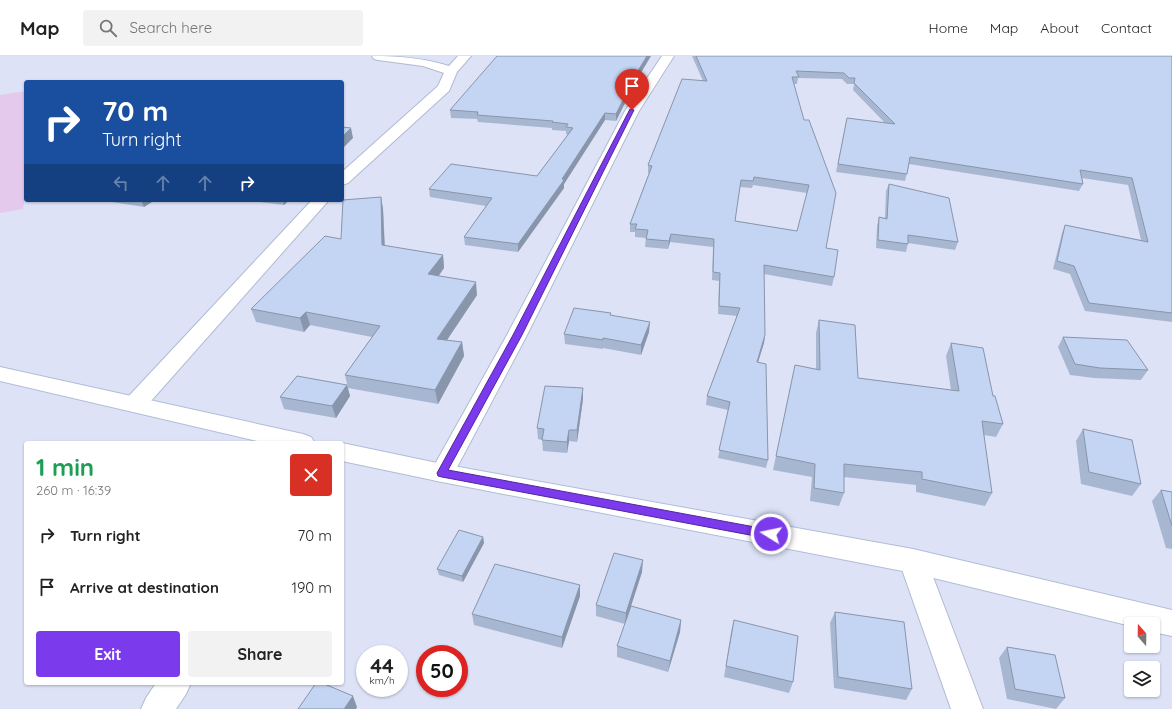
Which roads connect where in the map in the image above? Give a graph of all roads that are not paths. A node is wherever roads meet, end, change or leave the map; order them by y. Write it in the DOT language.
graph roads {
  1 [pos="378,56"];
  2 [pos="465,56"];
  3 [pos="668,56"];
  4 [pos="451,71"];
  5 [pos="344,178"];
  6 [pos="319,202"];
  7 [pos="0,374"];
  8 [pos="135,404"];
  9 [pos="294,441"];
  10 [pos="344,452"];
  11 [pos="442,473"];
  12 [pos="913,561"];
  13 [pos="1172,623"];
  14 [pos="174,685"];
  15 [pos="157,709"];
  16 [pos="967,709"];
  1 -- 4 [label="street"];
  2 -- 4 [label="street"];
  3 -- 11 [label="street"];
  4 -- 5 [label="street"];
  6 -- 8 [label="street"];
  7 -- 8 [label="street"];
  8 -- 9 [label="street"];
  10 -- 11 [label="street"];
  11 -- 12 [label="street"];
  12 -- 13 [label="street"];
  12 -- 16 [label="street"];
  14 -- 15 [label="street"];
}
